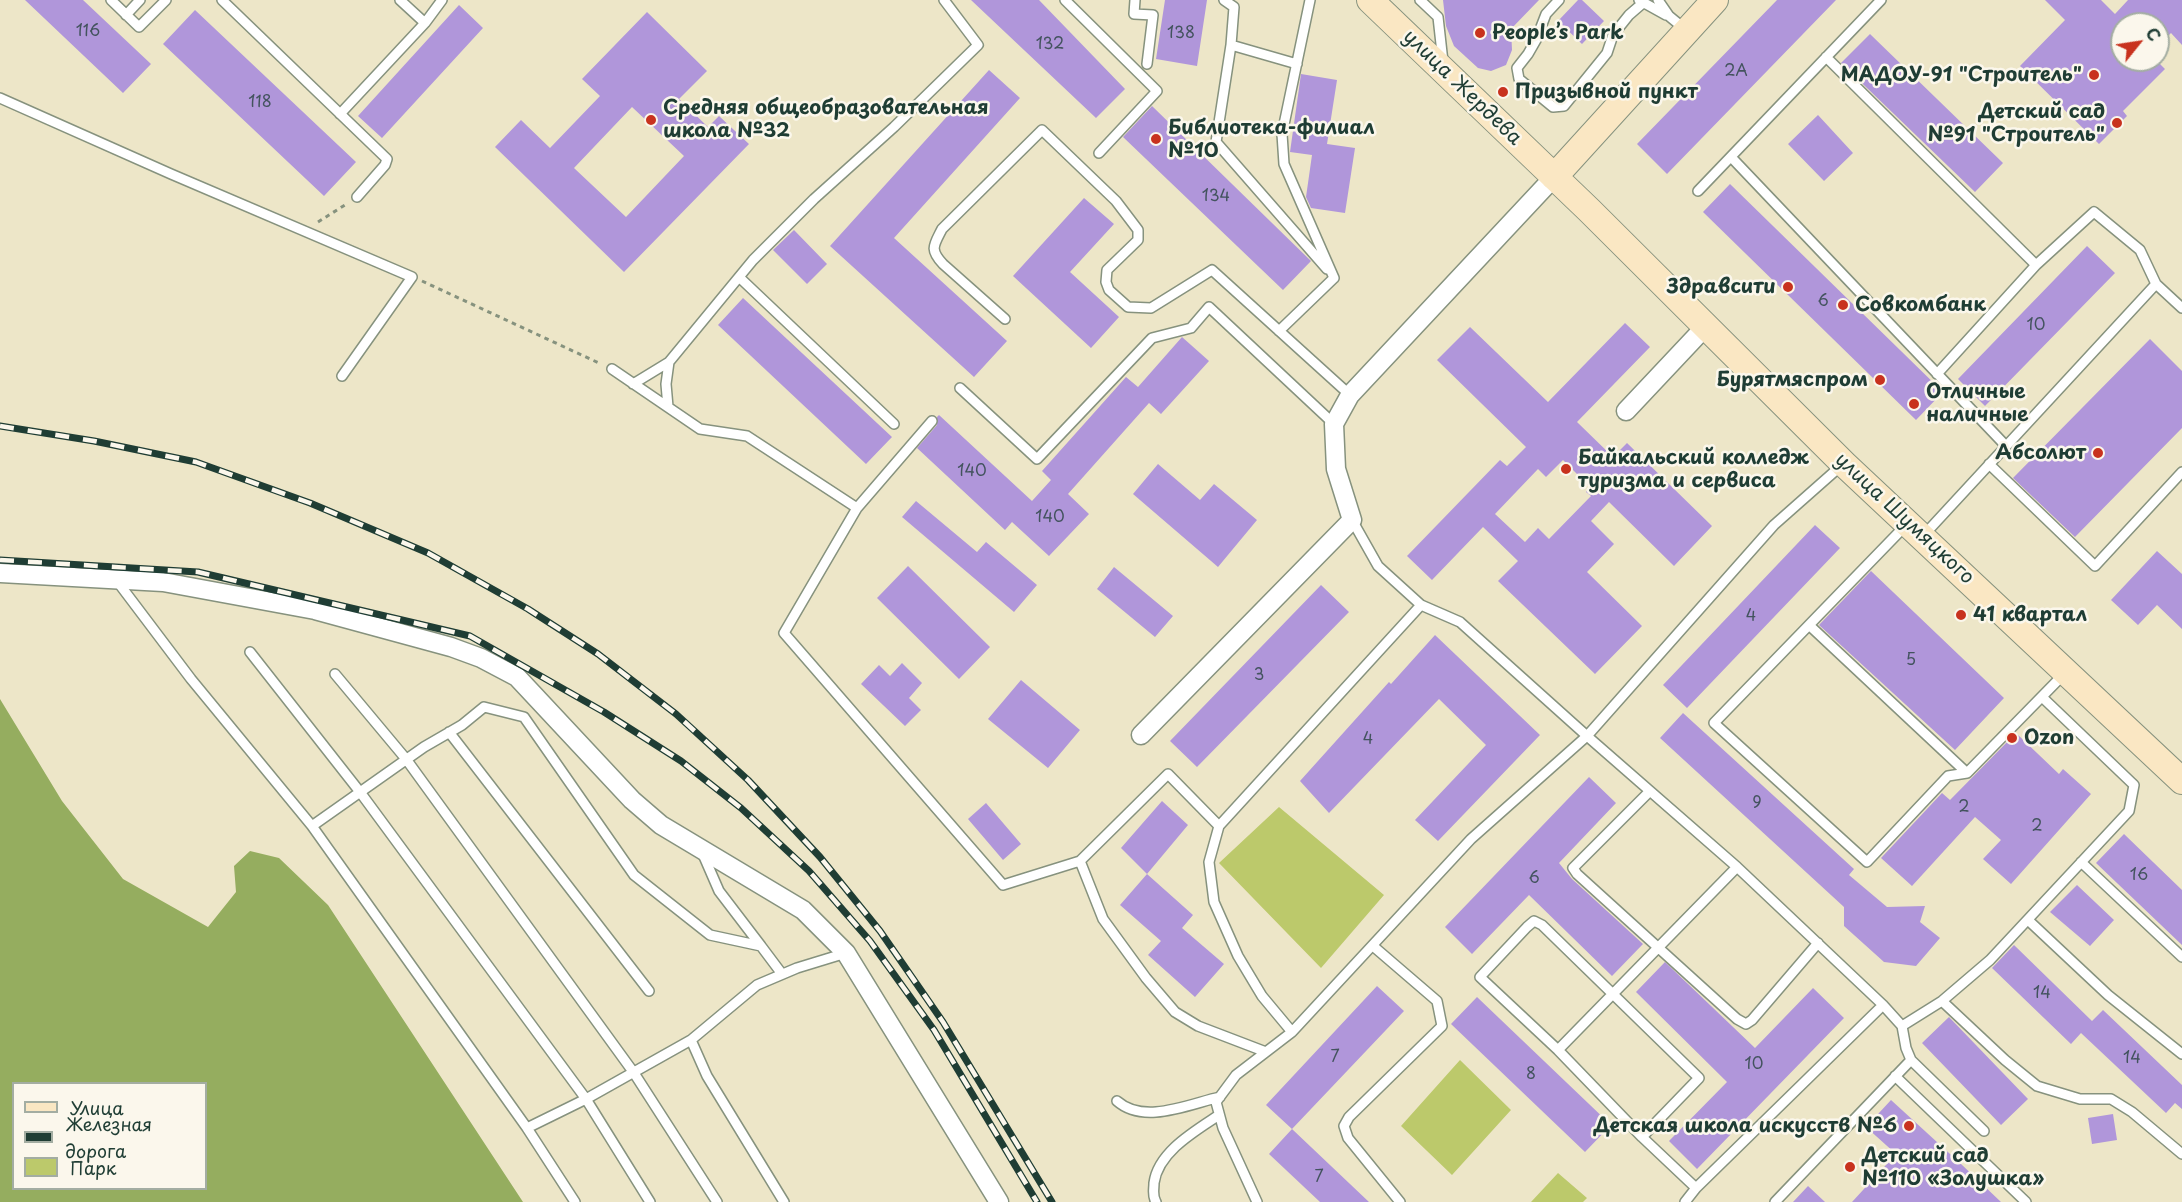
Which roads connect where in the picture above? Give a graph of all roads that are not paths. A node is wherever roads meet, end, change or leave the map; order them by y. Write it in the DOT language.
graph roads {
  1 [pos="111,0"];
  2 [pos="140,0"];
  3 [pos="166,0"];
  4 [pos="222,0"];
  5 [pos="400,0"];
  6 [pos="442,0"];
  7 [pos="944,0"];
  8 [pos="1065,0"];
  9 [pos="1135,0"];
  10 [pos="1224,0"];
  11 [pos="1310,0"];
  12 [pos="1370,0"];
  13 [pos="1420,0"];
  14 [pos="1559,0"];
  15 [pos="1658,0"];
  16 [pos="1715,0"];
  17 [pos="1881,0"];
  18 [pos="1642,1"];
  19 [pos="126,15"];
  20 [pos="424,23"];
  21 [pos="1678,23"];
  22 [pos="1231,45"];
  23 [pos="1826,57"];
  24 [pos="1147,64"];
  25 [pos="1297,64"];
  26 [pos="1444,70"];
  27 [pos="0,98"];
  28 [pos="340,114"];
  29 [pos="1099,153"];
  30 [pos="1731,157"];
  31 [pos="1554,177"];
  32 [pos="1698,191"];
  33 [pos="357,197"];
  34 [pos="2036,265"];
  35 [pos="739,277"];
  36 [pos="1334,278"];
  37 [pos="2156,284"];
  38 [pos="2182,308"];
  39 [pos="1005,319"];
  40 [pos="1706,326"];
  41 [pos="1279,331"];
  42 [pos="669,362"];
  43 [pos="612,369"];
  44 [pos="1937,374"];
  45 [pos="342,376"];
  46 [pos="633,384"];
  47 [pos="960,388"];
  48 [pos="1350,395"];
  49 [pos="668,407"];
  50 [pos="1626,411"];
  51 [pos="932,421"];
  52 [pos="894,424"];
  53 [pos="1334,424"];
  54 [pos="2006,446"];
  55 [pos="1844,464"];
  56 [pos="1989,465"];
  57 [pos="2182,472"];
  58 [pos="857,508"];
  59 [pos="1352,520"];
  60 [pos="1915,530"];
  61 [pos="0,573"];
  62 [pos="116,579"];
  63 [pos="1421,605"];
  64 [pos="1809,625"];
  65 [pos="250,652"];
  66 [pos="2066,672"];
  67 [pos="335,674"];
  68 [pos="2042,697"];
  69 [pos="449,732"];
  70 [pos="1142,735"];
  71 [pos="1587,736"];
  72 [pos="406,759"];
  73 [pos="1967,773"];
  74 [pos="2182,781"];
  75 [pos="1650,791"];
  76 [pos="360,792"];
  77 [pos="312,826"];
  78 [pos="1219,826"];
  79 [pos="701,850"];
  80 [pos="1080,861"];
  81 [pos="2081,862"];
  82 [pos="1737,867"];
  83 [pos="2028,920"];
  84 [pos="1818,943"];
  85 [pos="1373,945"];
  86 [pos="760,946"];
  87 [pos="1660,948"];
  88 [pos="846,953"];
  89 [pos="2182,957"];
  90 [pos="782,974"];
  91 [pos="649,990"];
  92 [pos="1613,994"];
  93 [pos="1942,1001"];
  94 [pos="1883,1005"];
  95 [pos="1902,1026"];
  96 [pos="1292,1032"];
  97 [pos="691,1040"];
  98 [pos="1558,1050"];
  99 [pos="1266,1052"];
  100 [pos="2182,1054"];
  101 [pos="1911,1060"];
  102 [pos="634,1073"];
  103 [pos="1895,1076"];
  104 [pos="1220,1096"];
  105 [pos="586,1099"];
  106 [pos="1117,1101"];
  107 [pos="1219,1115"];
  108 [pos="527,1128"];
  109 [pos="1984,1131"];
  110 [pos="1642,1137"];
  111 [pos="2182,1154"];
  112 [pos="1696,1188"];
  113 [pos="575,1202"];
  114 [pos="650,1202"];
  115 [pos="717,1202"];
  116 [pos="784,1202"];
  117 [pos="999,1202"];
  118 [pos="1155,1202"];
  119 [pos="1257,1202"];
  120 [pos="1400,1202"];
  121 [pos="1685,1202"];
  122 [pos="1775,1202"];
  123 [pos="2026,1202"];
  1 -- 19 [label="lane"];
  2 -- 19 [label="lane"];
  3 -- 19 [label="lane"];
  4 -- 28 [label="lane"];
  5 -- 20 [label="lane"];
  6 -- 20 [label="lane"];
  7 -- 35 [label="lane"];
  8 -- 29 [label="lane"];
  9 -- 24 [label="lane"];
  10 -- 22 [label="lane"];
  11 -- 25 [label="lane"];
  12 -- 26 [label="main road, улица Жердева"];
  13 -- 26 [label="lane"];
  14 -- 18 [label="lane"];
  15 -- 21 [label="lane"];
  16 -- 21 [label="main road"];
  17 -- 23 [label="lane"];
  18 -- 21 [label="lane"];
  20 -- 28 [label="lane"];
  21 -- 31 [label="main road"];
  22 -- 25 [label="lane"];
  22 -- 36 [label="lane"];
  23 -- 30 [label="lane"];
  23 -- 34 [label="lane"];
  25 -- 36 [label="lane"];
  26 -- 31 [label="main road, улица Жердева"];
  27 -- 45 [label="lane"];
  28 -- 33 [label="lane"];
  30 -- 32 [label="lane"];
  30 -- 44 [label="lane"];
  31 -- 40 [label="main road, улица Шумяцкого"];
  31 -- 48 [label="street"];
  34 -- 37 [label="lane"];
  34 -- 44 [label="lane"];
  35 -- 42 [label="lane"];
  35 -- 52 [label="lane"];
  36 -- 41 [label="lane"];
  37 -- 38 [label="lane"];
  37 -- 54 [label="lane"];
  39 -- 41 [label="lane"];
  40 -- 50 [label="street"];
  40 -- 55 [label="main road, улица Шумяцкого"];
  41 -- 48 [label="lane"];
  42 -- 46 [label="lane"];
  42 -- 49 [label="lane"];
  43 -- 46 [label="lane"];
  44 -- 54 [label="lane"];
  46 -- 49 [label="lane"];
  47 -- 53 [label="lane"];
  48 -- 53 [label="street"];
  49 -- 58 [label="lane"];
  51 -- 58 [label="lane"];
  53 -- 59 [label="street"];
  54 -- 56 [label="lane"];
  55 -- 60 [label="main road, улица Шумяцкого"];
  55 -- 71 [label="lane"];
  56 -- 57 [label="lane"];
  56 -- 60 [label="lane"];
  58 -- 80 [label="lane"];
  59 -- 63 [label="lane"];
  59 -- 70 [label="street"];
  60 -- 64 [label="lane"];
  60 -- 66 [label="main road, улица Шумяцкого"];
  61 -- 62 [label="street"];
  62 -- 77 [label="lane"];
  62 -- 79 [label="street"];
  63 -- 71 [label="lane"];
  63 -- 78 [label="lane"];
  64 -- 73 [label="lane"];
  64 -- 73 [label="lane"];
  65 -- 76 [label="lane"];
  66 -- 68 [label="lane"];
  66 -- 74 [label="main road, улица Шумяцкого"];
  67 -- 72 [label="lane"];
  68 -- 73 [label="lane"];
  68 -- 81 [label="lane"];
  69 -- 72 [label="lane"];
  69 -- 86 [label="lane"];
  69 -- 91 [label="lane"];
  71 -- 75 [label="lane"];
  71 -- 85 [label="lane"];
  72 -- 76 [label="lane"];
  72 -- 102 [label="lane"];
  75 -- 82 [label="lane"];
  75 -- 87 [label="lane"];
  76 -- 77 [label="lane"];
  76 -- 105 [label="lane"];
  77 -- 108 [label="lane"];
  78 -- 80 [label="lane"];
  78 -- 96 [label="lane"];
  79 -- 86 [label="lane"];
  79 -- 88 [label="street"];
  80 -- 99 [label="lane"];
  81 -- 83 [label="lane"];
  81 -- 89 [label="lane"];
  82 -- 84 [label="lane"];
  82 -- 87 [label="lane"];
  83 -- 93 [label="lane"];
  83 -- 100 [label="lane"];
  84 -- 87 [label="lane"];
  84 -- 94 [label="lane"];
  85 -- 96 [label="lane"];
  85 -- 120 [label="lane"];
  86 -- 90 [label="lane"];
  87 -- 92 [label="lane"];
  88 -- 90 [label="lane"];
  88 -- 117 [label="street"];
  90 -- 97 [label="lane"];
  92 -- 98 [label="lane"];
  92 -- 98 [label="lane"];
  92 -- 110 [label="lane"];
  93 -- 95 [label="lane"];
  93 -- 111 [label="lane"];
  94 -- 95 [label="lane"];
  94 -- 112 [label="lane"];
  95 -- 101 [label="lane"];
  96 -- 99 [label="lane"];
  97 -- 102 [label="lane"];
  97 -- 116 [label="lane"];
  98 -- 110 [label="lane"];
  99 -- 104 [label="lane"];
  101 -- 103 [label="lane"];
  101 -- 109 [label="lane"];
  102 -- 105 [label="lane"];
  102 -- 115 [label="lane"];
  103 -- 122 [label="lane"];
  103 -- 123 [label="lane"];
  104 -- 106 [label="lane"];
  104 -- 107 [label="lane"];
  105 -- 108 [label="lane"];
  105 -- 114 [label="lane"];
  107 -- 118 [label="lane"];
  107 -- 119 [label="lane"];
  108 -- 113 [label="lane"];
  110 -- 112 [label="lane"];
  112 -- 121 [label="lane"];
}
